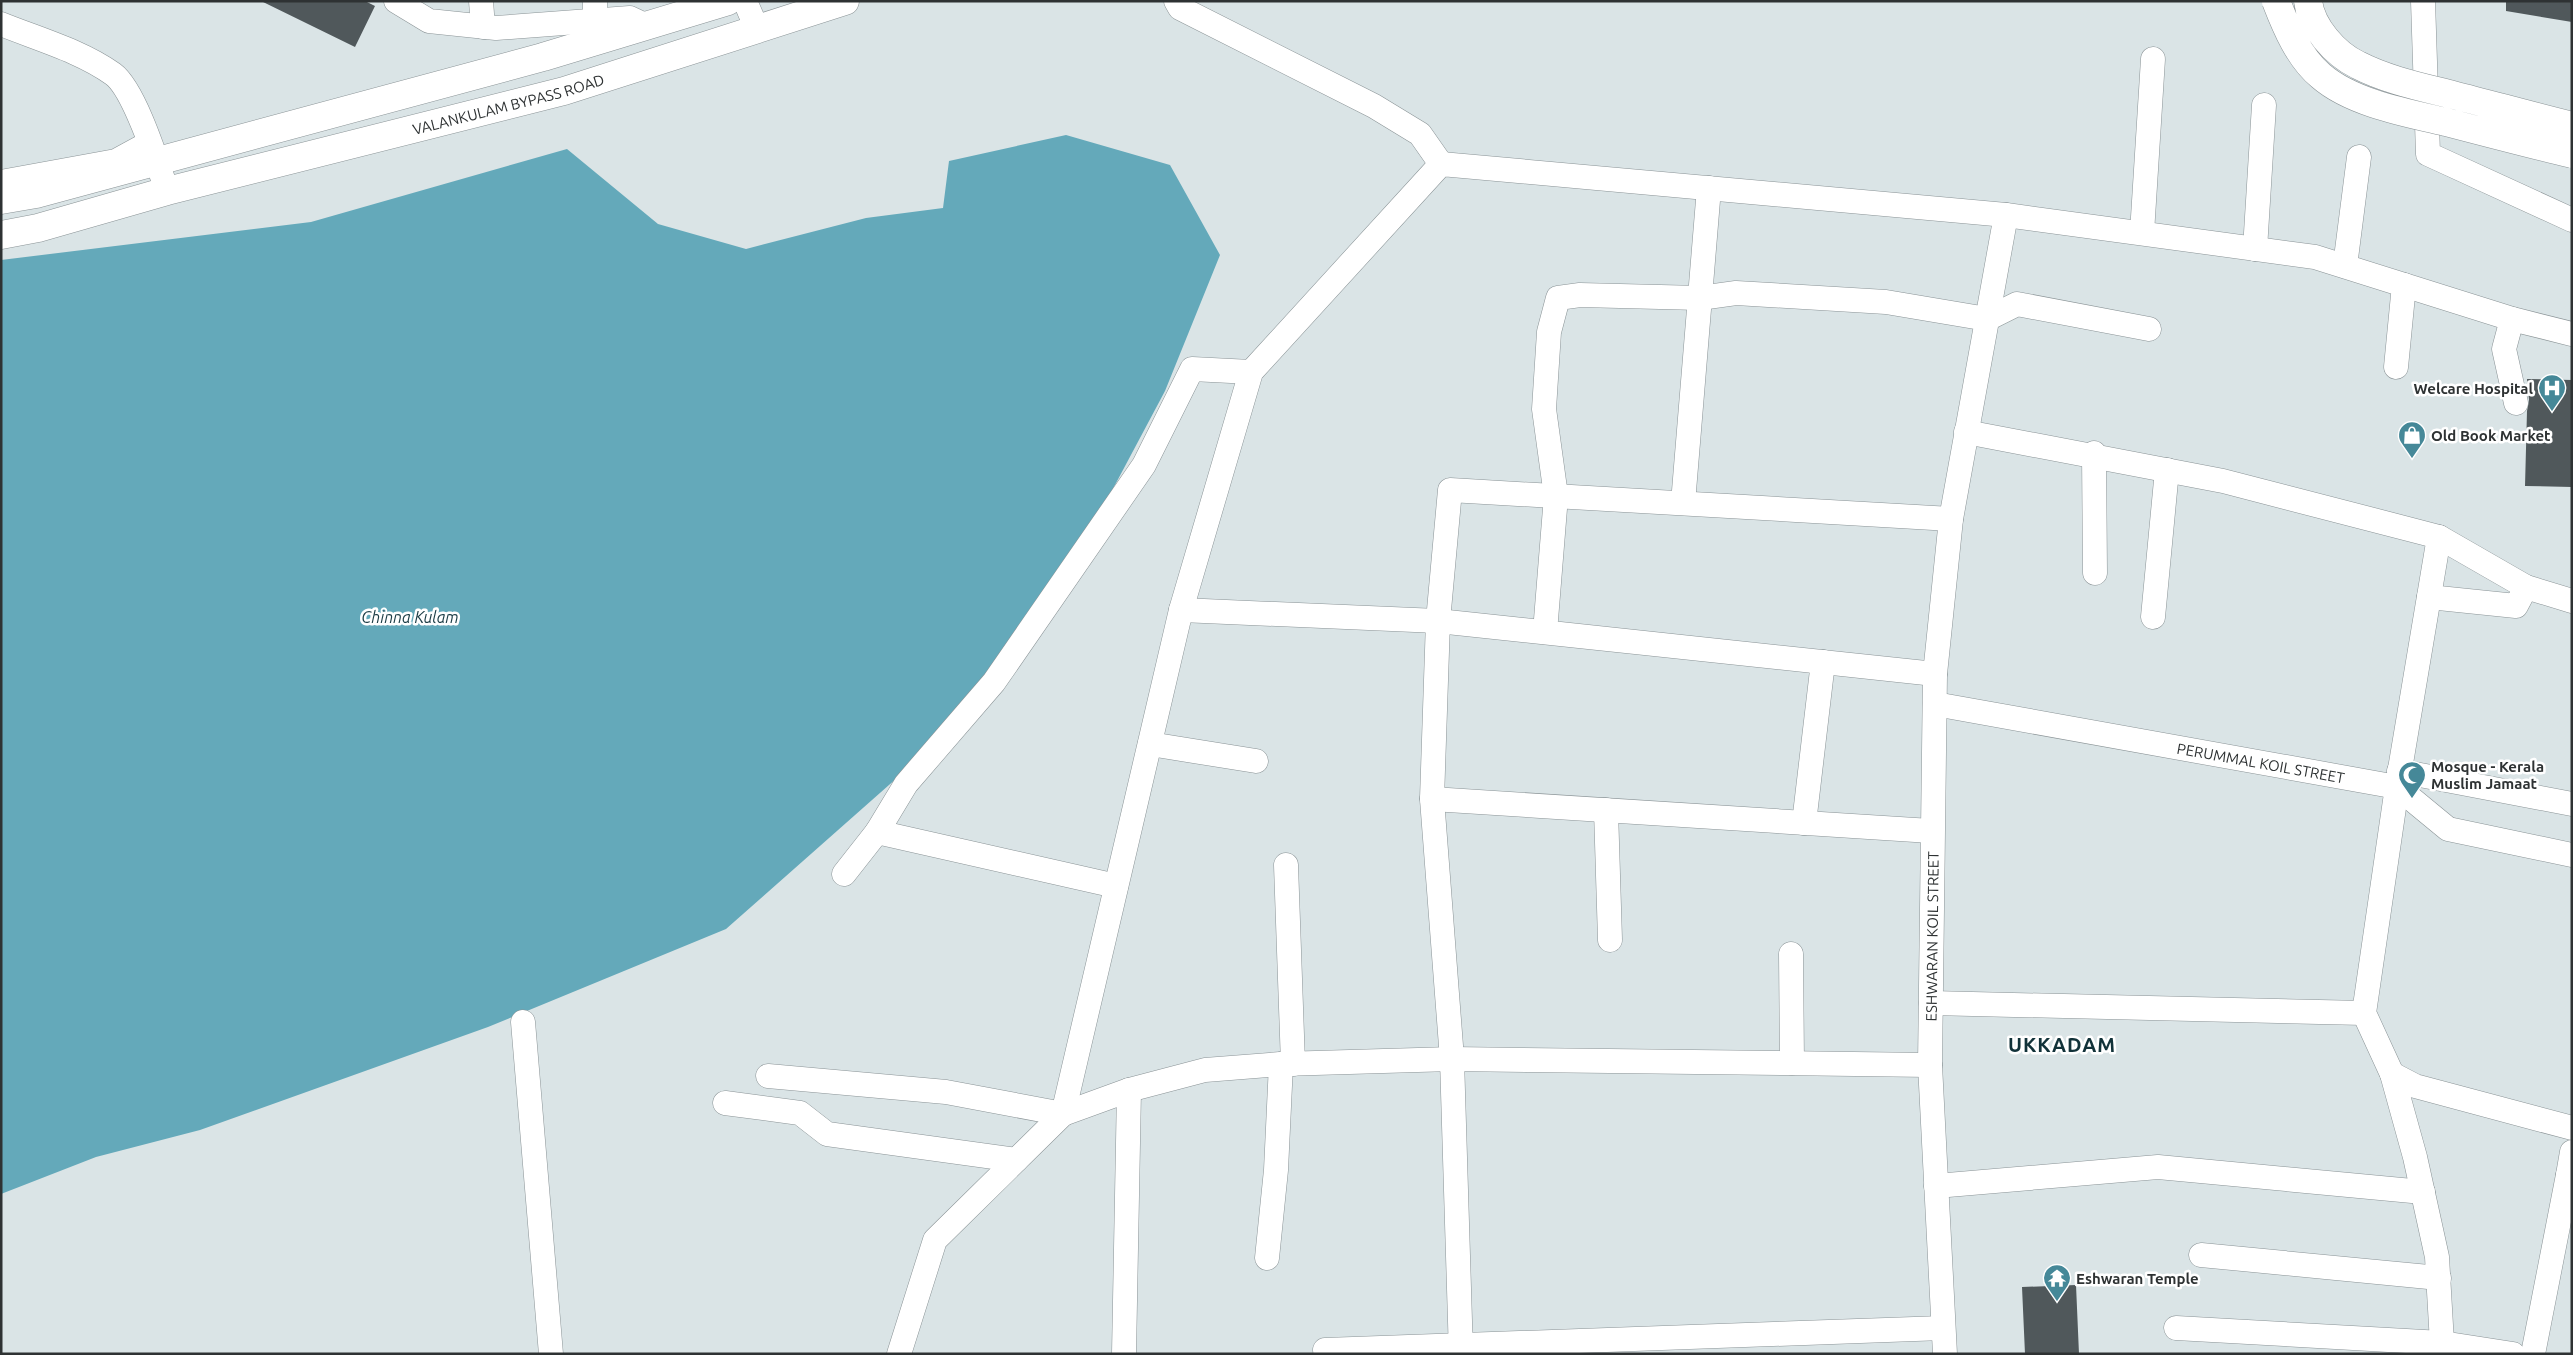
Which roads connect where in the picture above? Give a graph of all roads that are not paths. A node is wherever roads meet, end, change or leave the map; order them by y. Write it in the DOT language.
graph roads {
  1 [pos="396,1"];
  2 [pos="481,1"];
  3 [pos="728,1"];
  4 [pos="745,1"];
  5 [pos="845,1"];
  6 [pos="2276,1"];
  7 [pos="2308,1"];
  8 [pos="2424,1"];
  9 [pos="1174,4"];
  10 [pos="595,11"];
  11 [pos="1,24"];
  12 [pos="647,26"];
  13 [pos="483,27"];
  14 [pos="757,30"];
  15 [pos="2153,59"];
  16 [pos="2264,105"];
  17 [pos="2572,126"];
  18 [pos="153,152"];
  19 [pos="2572,154"];
  20 [pos="2359,157"];
  21 [pos="1441,164"];
  22 [pos="1,182"];
  23 [pos="1709,188"];
  24 [pos="167,192"];
  25 [pos="1,200"];
  26 [pos="2006,215"];
  27 [pos="2572,220"];
  28 [pos="2142,233"];
  29 [pos="1,235"];
  30 [pos="2255,248"];
  31 [pos="2345,266"];
  32 [pos="2404,285"];
  33 [pos="1700,298"];
  34 [pos="1987,319"];
  35 [pos="2512,319"];
  36 [pos="2149,329"];
  37 [pos="2572,334"];
  38 [pos="2396,366"];
  39 [pos="1251,372"];
  40 [pos="2516,403"];
  41 [pos="1966,432"];
  42 [pos="2093,455"];
  43 [pos="2167,470"];
  44 [pos="1556,496"];
  45 [pos="1683,503"];
  46 [pos="1951,520"];
  47 [pos="2439,537"];
  48 [pos="2095,573"];
  49 [pos="2526,586"];
  50 [pos="2428,597"];
  51 [pos="2572,601"];
  52 [pos="1181,610"];
  53 [pos="2153,617"];
  54 [pos="1438,621"];
  55 [pos="1545,632"];
  56 [pos="1823,662"];
  57 [pos="1935,674"];
  58 [pos="1935,704"];
  59 [pos="1150,744"];
  60 [pos="1256,760"];
  61 [pos="2398,779"];
  62 [pos="1432,799"];
  63 [pos="2572,804"];
  64 [pos="1606,810"];
  65 [pos="1804,823"];
  66 [pos="1931,831"];
  67 [pos="877,832"];
  68 [pos="2572,855"];
  69 [pos="1286,864"];
  70 [pos="844,874"];
  71 [pos="1116,886"];
  72 [pos="1610,940"];
  73 [pos="1791,954"];
  74 [pos="1931,1003"];
  75 [pos="2364,1013"];
  76 [pos="523,1022"];
  77 [pos="1452,1058"];
  78 [pos="1792,1063"];
  79 [pos="1287,1064"];
  80 [pos="1930,1066"];
  81 [pos="2392,1074"];
  82 [pos="768,1076"];
  83 [pos="1129,1090"];
  84 [pos="726,1103"];
  85 [pos="1063,1114"];
  86 [pos="2572,1128"];
  87 [pos="2572,1152"];
  88 [pos="1016,1160"];
  89 [pos="2570,1175"];
  90 [pos="1936,1186"];
  91 [pos="2423,1192"];
  92 [pos="2201,1255"];
  93 [pos="1267,1258"];
  94 [pos="2439,1278"];
  95 [pos="1943,1328"];
  96 [pos="2176,1328"];
  97 [pos="2442,1343"];
  98 [pos="1325,1350"];
  99 [pos="1461,1350"];
  100 [pos="551,1354"];
  101 [pos="899,1354"];
  102 [pos="1124,1354"];
  103 [pos="1945,1354"];
  104 [pos="2513,1354"];
  105 [pos="2533,1354"];
  1 -- 13 [label="street"];
  2 -- 13 [label="street"];
  3 -- 12 [label="main road"];
  4 -- 14 [label="street"];
  5 -- 14 [label="main road, VALANKULAM BYPASS ROAD"];
  6 -- 19 [label="main road, bridge"];
  7 -- 17 [label="main road, bridge"];
  8 -- 27 [label="street"];
  9 -- 21 [label="street"];
  10 -- 12 [label="street"];
  10 -- 13 [label="street"];
  11 -- 18 [label="street"];
  12 -- 18 [label="main road"];
  14 -- 24 [label="main road, VALANKULAM BYPASS ROAD"];
  15 -- 28 [label="street"];
  16 -- 30 [label="street"];
  18 -- 22 [label="street"];
  18 -- 24 [label="street"];
  18 -- 25 [label="main road"];
  20 -- 31 [label="street"];
  21 -- 23 [label="street"];
  21 -- 39 [label="street"];
  23 -- 26 [label="street"];
  23 -- 33 [label="street"];
  24 -- 29 [label="main road, VALANKULAM BYPASS ROAD"];
  26 -- 28 [label="street"];
  26 -- 34 [label="street, ESHWARAN KOIL STREET"];
  28 -- 30 [label="street"];
  30 -- 31 [label="street"];
  31 -- 32 [label="street"];
  32 -- 35 [label="street"];
  32 -- 38 [label="street"];
  33 -- 34 [label="street"];
  33 -- 44 [label="street"];
  33 -- 45 [label="street"];
  34 -- 36 [label="street"];
  34 -- 41 [label="street, ESHWARAN KOIL STREET"];
  35 -- 37 [label="street"];
  35 -- 40 [label="street"];
  39 -- 52 [label="street"];
  39 -- 67 [label="street"];
  41 -- 42 [label="street"];
  41 -- 46 [label="street, ESHWARAN KOIL STREET"];
  42 -- 43 [label="street"];
  42 -- 48 [label="street"];
  43 -- 47 [label="street"];
  43 -- 53 [label="street"];
  44 -- 45 [label="street"];
  44 -- 54 [label="street"];
  44 -- 55 [label="street"];
  45 -- 46 [label="street"];
  46 -- 57 [label="street, ESHWARAN KOIL STREET"];
  47 -- 49 [label="street"];
  47 -- 50 [label="street"];
  49 -- 50 [label="street"];
  49 -- 51 [label="street"];
  50 -- 61 [label="street"];
  52 -- 54 [label="street"];
  52 -- 59 [label="street"];
  54 -- 55 [label="street"];
  54 -- 62 [label="street"];
  55 -- 56 [label="street"];
  56 -- 57 [label="street"];
  56 -- 65 [label="street"];
  57 -- 58 [label="street, ESHWARAN KOIL STREET"];
  58 -- 61 [label="street, PERUMMAL KOIL STREET"];
  58 -- 66 [label="street, ESHWARAN KOIL STREET"];
  59 -- 60 [label="street"];
  59 -- 71 [label="street"];
  61 -- 63 [label="street"];
  61 -- 68 [label="street, PERUMMAL KOIL STREET"];
  61 -- 75 [label="street"];
  62 -- 64 [label="street"];
  62 -- 77 [label="street"];
  64 -- 65 [label="street"];
  64 -- 72 [label="street"];
  65 -- 66 [label="street"];
  66 -- 74 [label="street, ESHWARAN KOIL STREET"];
  67 -- 70 [label="street"];
  67 -- 71 [label="street"];
  69 -- 79 [label="street"];
  71 -- 85 [label="street"];
  73 -- 78 [label="street"];
  74 -- 75 [label="street"];
  74 -- 80 [label="street, ESHWARAN KOIL STREET"];
  75 -- 81 [label="street"];
  76 -- 100 [label="street"];
  77 -- 78 [label="street"];
  77 -- 79 [label="street"];
  77 -- 99 [label="street"];
  78 -- 80 [label="street"];
  79 -- 83 [label="street"];
  79 -- 93 [label="street"];
  80 -- 90 [label="street, ESHWARAN KOIL STREET"];
  81 -- 86 [label="street"];
  81 -- 91 [label="street"];
  82 -- 85 [label="street"];
  83 -- 85 [label="street"];
  83 -- 102 [label="street"];
  84 -- 88 [label="street"];
  85 -- 88 [label="street"];
  87 -- 89 [label="street"];
  88 -- 101 [label="street"];
  89 -- 105 [label="street"];
  90 -- 91 [label="street"];
  90 -- 95 [label="street, ESHWARAN KOIL STREET"];
  91 -- 94 [label="street"];
  92 -- 94 [label="street"];
  94 -- 97 [label="street"];
  95 -- 99 [label="street"];
  95 -- 103 [label="street, ESHWARAN KOIL STREET"];
  96 -- 97 [label="street"];
  97 -- 104 [label="street"];
  98 -- 99 [label="street"];
}
